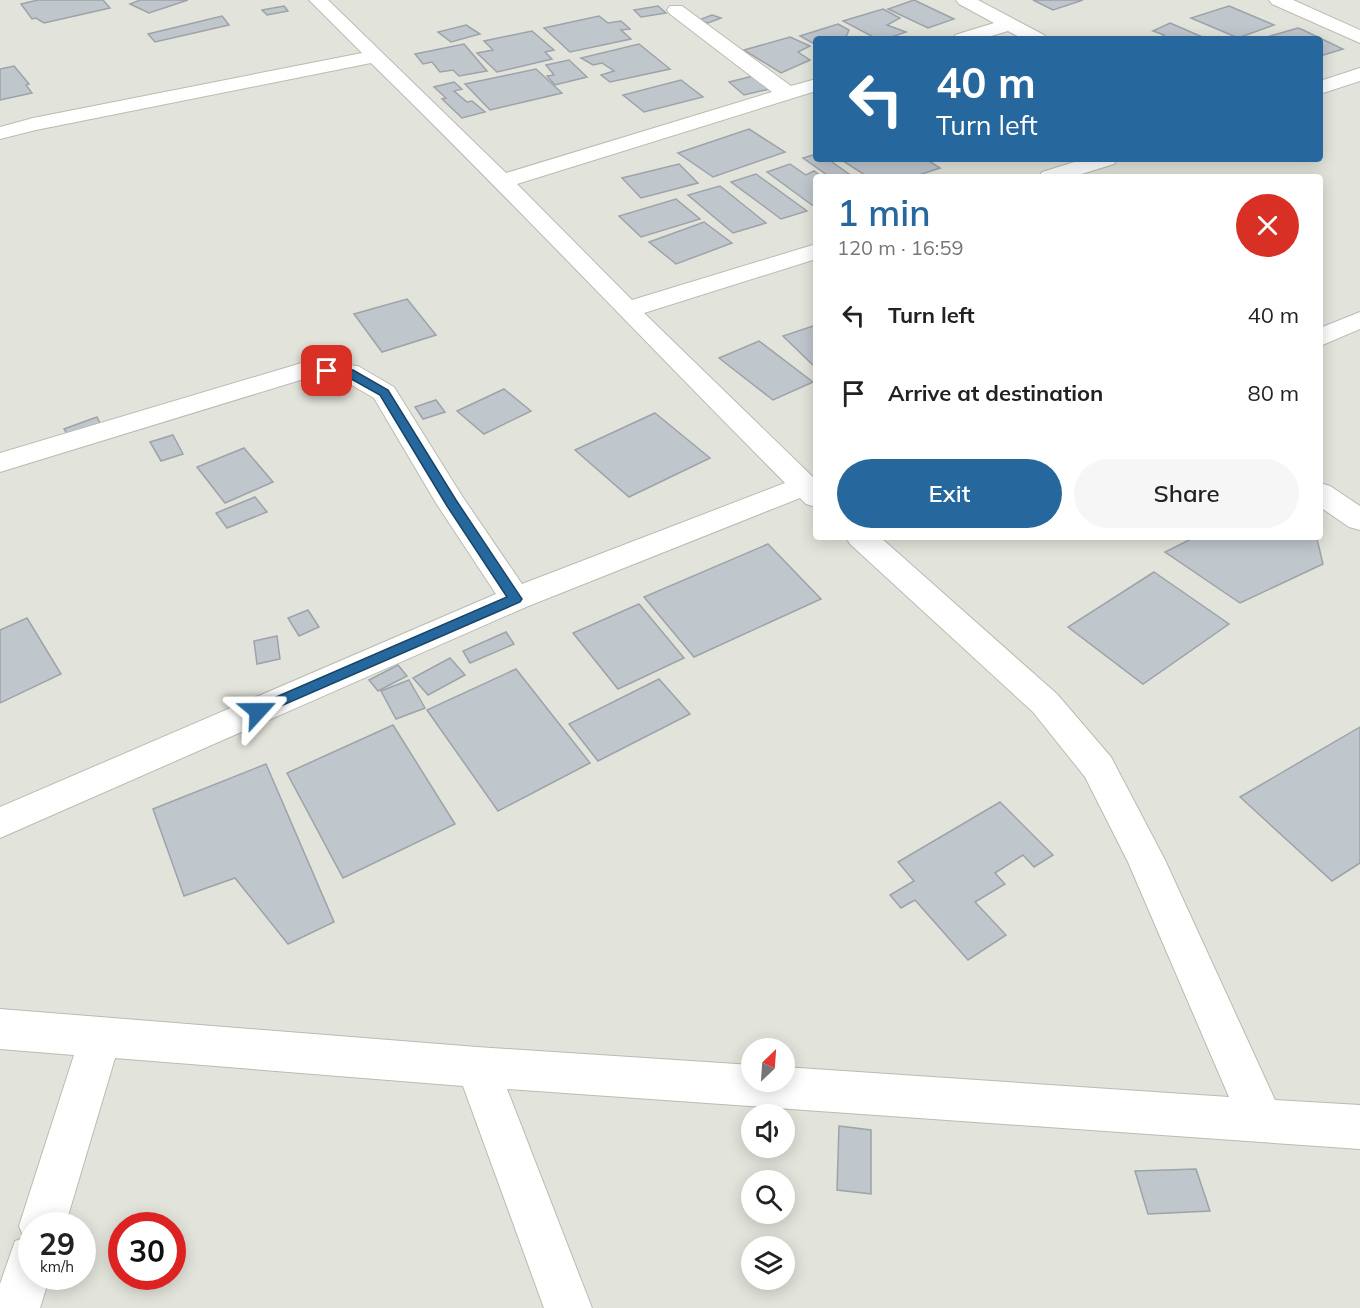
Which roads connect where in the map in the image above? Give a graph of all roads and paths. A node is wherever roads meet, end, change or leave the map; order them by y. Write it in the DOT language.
graph roads {
  1 [pos="318,0"];
  2 [pos="965,0"];
  3 [pos="1278,0"];
  4 [pos="676,10"];
  5 [pos="1010,24"];
  6 [pos="972,36"];
  7 [pos="1032,36"];
  8 [pos="1360,37"];
  9 [pos="376,56"];
  10 [pos="1360,74"];
  11 [pos="813,87"];
  12 [pos="1323,87"];
  13 [pos="788,94"];
  14 [pos="0,133"];
  15 [pos="1098,162"];
  16 [pos="1060,174"];
  17 [pos="502,181"];
  18 [pos="813,252"];
  19 [pos="627,310"];
  20 [pos="1360,320"];
  21 [pos="1323,337"];
  22 [pos="0,463"];
  23 [pos="810,492"];
  24 [pos="1323,495"];
  25 [pos="1360,520"];
  26 [pos="864,540"];
  27 [pos="515,599"];
  28 [pos="0,823"];
  29 [pos="0,1029"];
  30 [pos="100,1037"];
  31 [pos="477,1067"];
  32 [pos="1262,1121"];
  33 [pos="1360,1127"];
  34 [pos="46,1212"];
  35 [pos="22,1290"];
  36 [pos="16,1308"];
  37 [pos="568,1308"];
  1 -- 9 [label="street"];
  2 -- 5 [label="street"];
  3 -- 8 [label="street"];
  4 -- 13 [label="street"];
  5 -- 6 [label="street"];
  5 -- 7 [label="street"];
  9 -- 14 [label="street"];
  9 -- 17 [label="street"];
  10 -- 12 [label="street"];
  11 -- 13 [label="street"];
  13 -- 17 [label="street"];
  15 -- 16 [label="street"];
  17 -- 19 [label="street"];
  18 -- 19 [label="street"];
  19 -- 23 [label="street"];
  20 -- 21 [label="street"];
  22 -- 27 [label="street"];
  23 -- 27 [label="street"];
  24 -- 25 [label="street"];
  26 -- 32 [label="street"];
  27 -- 28 [label="street"];
  29 -- 30 [label="street"];
  30 -- 31 [label="street"];
  30 -- 34 [label="street"];
  31 -- 32 [label="street"];
  31 -- 37 [label="street"];
  32 -- 33 [label="street"];
  35 -- 36 [label="street"];
}
